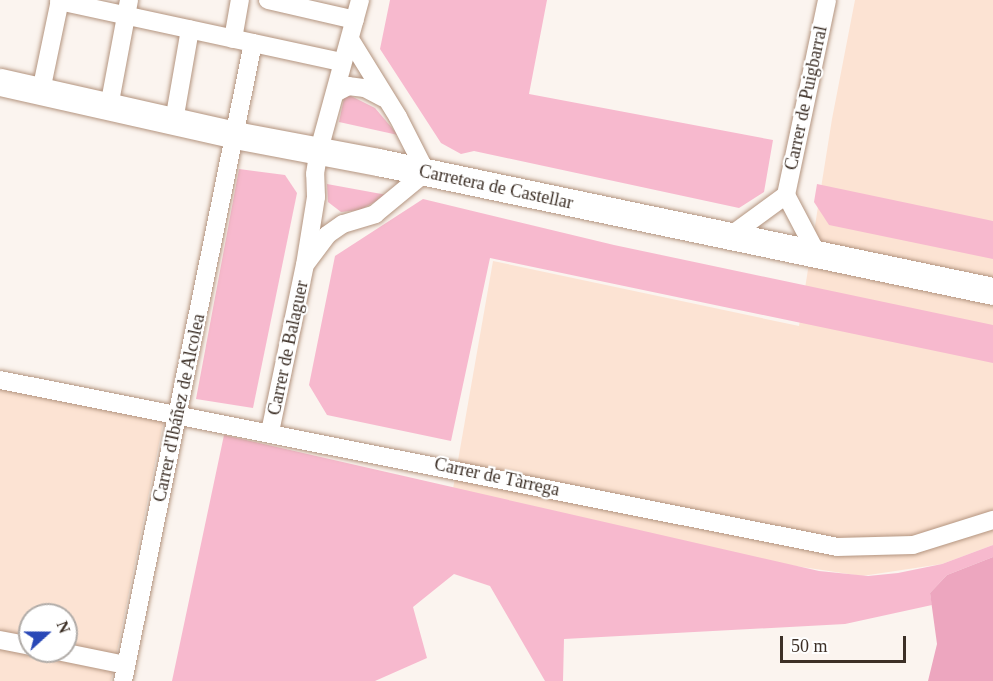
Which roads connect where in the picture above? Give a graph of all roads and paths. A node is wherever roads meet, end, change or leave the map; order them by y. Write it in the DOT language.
graph roads {
  1 [pos="240,0"];
  2 [pos="268,0"];
  3 [pos="360,0"];
  4 [pos="827,0"];
  5 [pos="59,1"];
  6 [pos="127,8"];
  7 [pos="355,20"];
  8 [pos="190,29"];
  9 [pos="233,39"];
  10 [pos="351,41"];
  11 [pos="253,43"];
  12 [pos="340,62"];
  13 [pos="0,82"];
  14 [pos="41,91"];
  15 [pos="335,93"];
  16 [pos="384,98"];
  17 [pos="109,107"];
  18 [pos="174,121"];
  19 [pos="235,135"];
  20 [pos="319,150"];
  21 [pos="426,172"];
  22 [pos="786,195"];
  23 [pos="316,197"];
  24 [pos="343,224"];
  25 [pos="730,236"];
  26 [pos="817,254"];
  27 [pos="305,265"];
  28 [pos="993,291"];
  29 [pos="0,380"];
  30 [pos="178,413"];
  31 [pos="270,432"];
  32 [pos="993,520"];
  33 [pos="0,640"];
  34 [pos="18,644"];
  35 [pos="78,658"];
  36 [pos="124,673"];
  1 -- 9 [label="street"];
  2 -- 7 [label="street"];
  3 -- 7 [label="street, Carrer de Balaguer"];
  4 -- 22 [label="street, Carrer de Puigbarral"];
  5 -- 6 [label="street"];
  5 -- 14 [label="street"];
  6 -- 8 [label="street"];
  6 -- 17 [label="street"];
  7 -- 10 [label="street, Carrer de Balaguer"];
  8 -- 9 [label="street"];
  8 -- 18 [label="street"];
  9 -- 11 [label="street"];
  10 -- 12 [label="street, Carrer de Balaguer"];
  10 -- 16 [label="street"];
  11 -- 12 [label="street"];
  11 -- 19 [label="street, Carrer d'Ibáñez de Alcolea"];
  12 -- 15 [label="street, Carrer de Balaguer"];
  13 -- 14 [label="street, Carretera de Castellar"];
  14 -- 17 [label="street, Carretera de Castellar"];
  15 -- 16 [label="street"];
  15 -- 20 [label="street, Carrer de Balaguer"];
  16 -- 21 [label="street"];
  17 -- 18 [label="street, Carretera de Castellar"];
  18 -- 19 [label="street, Carretera de Castellar"];
  19 -- 20 [label="street, Carretera de Castellar"];
  19 -- 30 [label="street, Carrer d'Ibáñez de Alcolea"];
  20 -- 21 [label="street, Carretera de Castellar"];
  20 -- 23 [label="street, Carrer de Balaguer"];
  21 -- 24 [label="street, Carrer de Balaguer"];
  21 -- 25 [label="street, Carretera de Castellar"];
  22 -- 25 [label="street, Carrer de Puigbarral"];
  22 -- 26 [label="street, Carrer de Puigbarral"];
  23 -- 24 [label="street"];
  23 -- 27 [label="street, Carrer de Balaguer"];
  24 -- 27 [label="street, Carrer de Balaguer"];
  25 -- 26 [label="street, Carretera de Castellar"];
  26 -- 28 [label="street, Carretera de Castellar"];
  27 -- 31 [label="street, Carrer de Balaguer"];
  29 -- 30 [label="street, Carrer de Tàrrega"];
  30 -- 31 [label="street, Carrer de Tàrrega"];
  30 -- 36 [label="street, Carrer d'Ibáñez de Alcolea"];
  31 -- 32 [label="street, Carrer de Tàrrega"];
  33 -- 34 [label="street"];
  35 -- 36 [label="street"];
}
